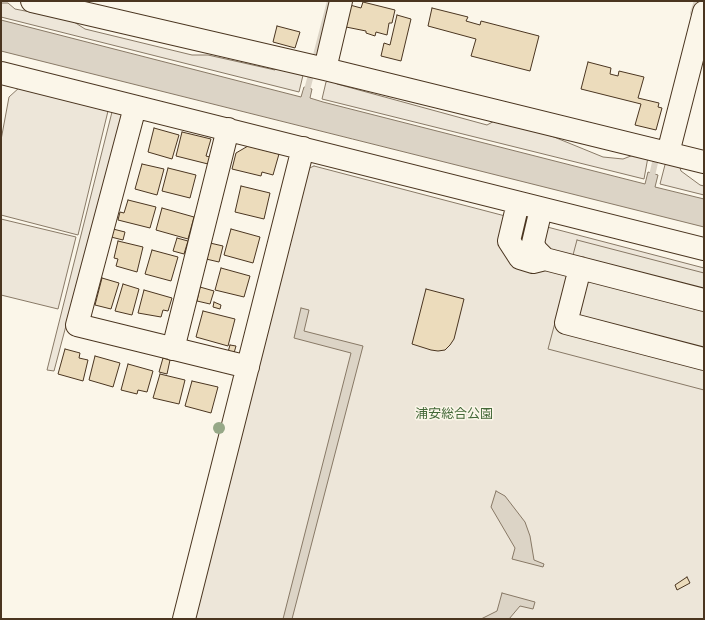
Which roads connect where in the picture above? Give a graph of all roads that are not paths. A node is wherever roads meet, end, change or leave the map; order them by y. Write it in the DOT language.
graph roads {
  1 [pos="32,1"];
  2 [pos="341,1"];
  3 [pos="704,12"];
  4 [pos="317,67"];
  5 [pos="1,73"];
  6 [pos="135,107"];
  7 [pos="228,129"];
  8 [pos="303,148"];
  9 [pos="661,151"];
  10 [pos="704,162"];
  11 [pos="518,203"];
  12 [pos="541,209"];
  13 [pos="704,249"];
  14 [pos="546,259"];
  15 [pos="580,268"];
  16 [pos="704,300"];
  17 [pos="173,349"];
  18 [pos="704,358"];
  19 [pos="242,365"];
  20 [pos="184,619"];
  1 -- 4 [label="street"];
  2 -- 4 [label="street"];
  3 -- 9 [label="street"];
  4 -- 9 [label="street"];
  5 -- 6 [label="street"];
  6 -- 7 [label="street"];
  6 -- 17 [label="street"];
  7 -- 8 [label="street"];
  7 -- 17 [label="street"];
  8 -- 11 [label="street"];
  8 -- 19 [label="street"];
  9 -- 10 [label="street"];
  11 -- 12 [label="street"];
  11 -- 14 [label="street"];
  12 -- 13 [label="street"];
  12 -- 14 [label="street"];
  14 -- 15 [label="street"];
  15 -- 16 [label="street"];
  15 -- 18 [label="street"];
  17 -- 19 [label="street"];
  19 -- 20 [label="street"];
}
